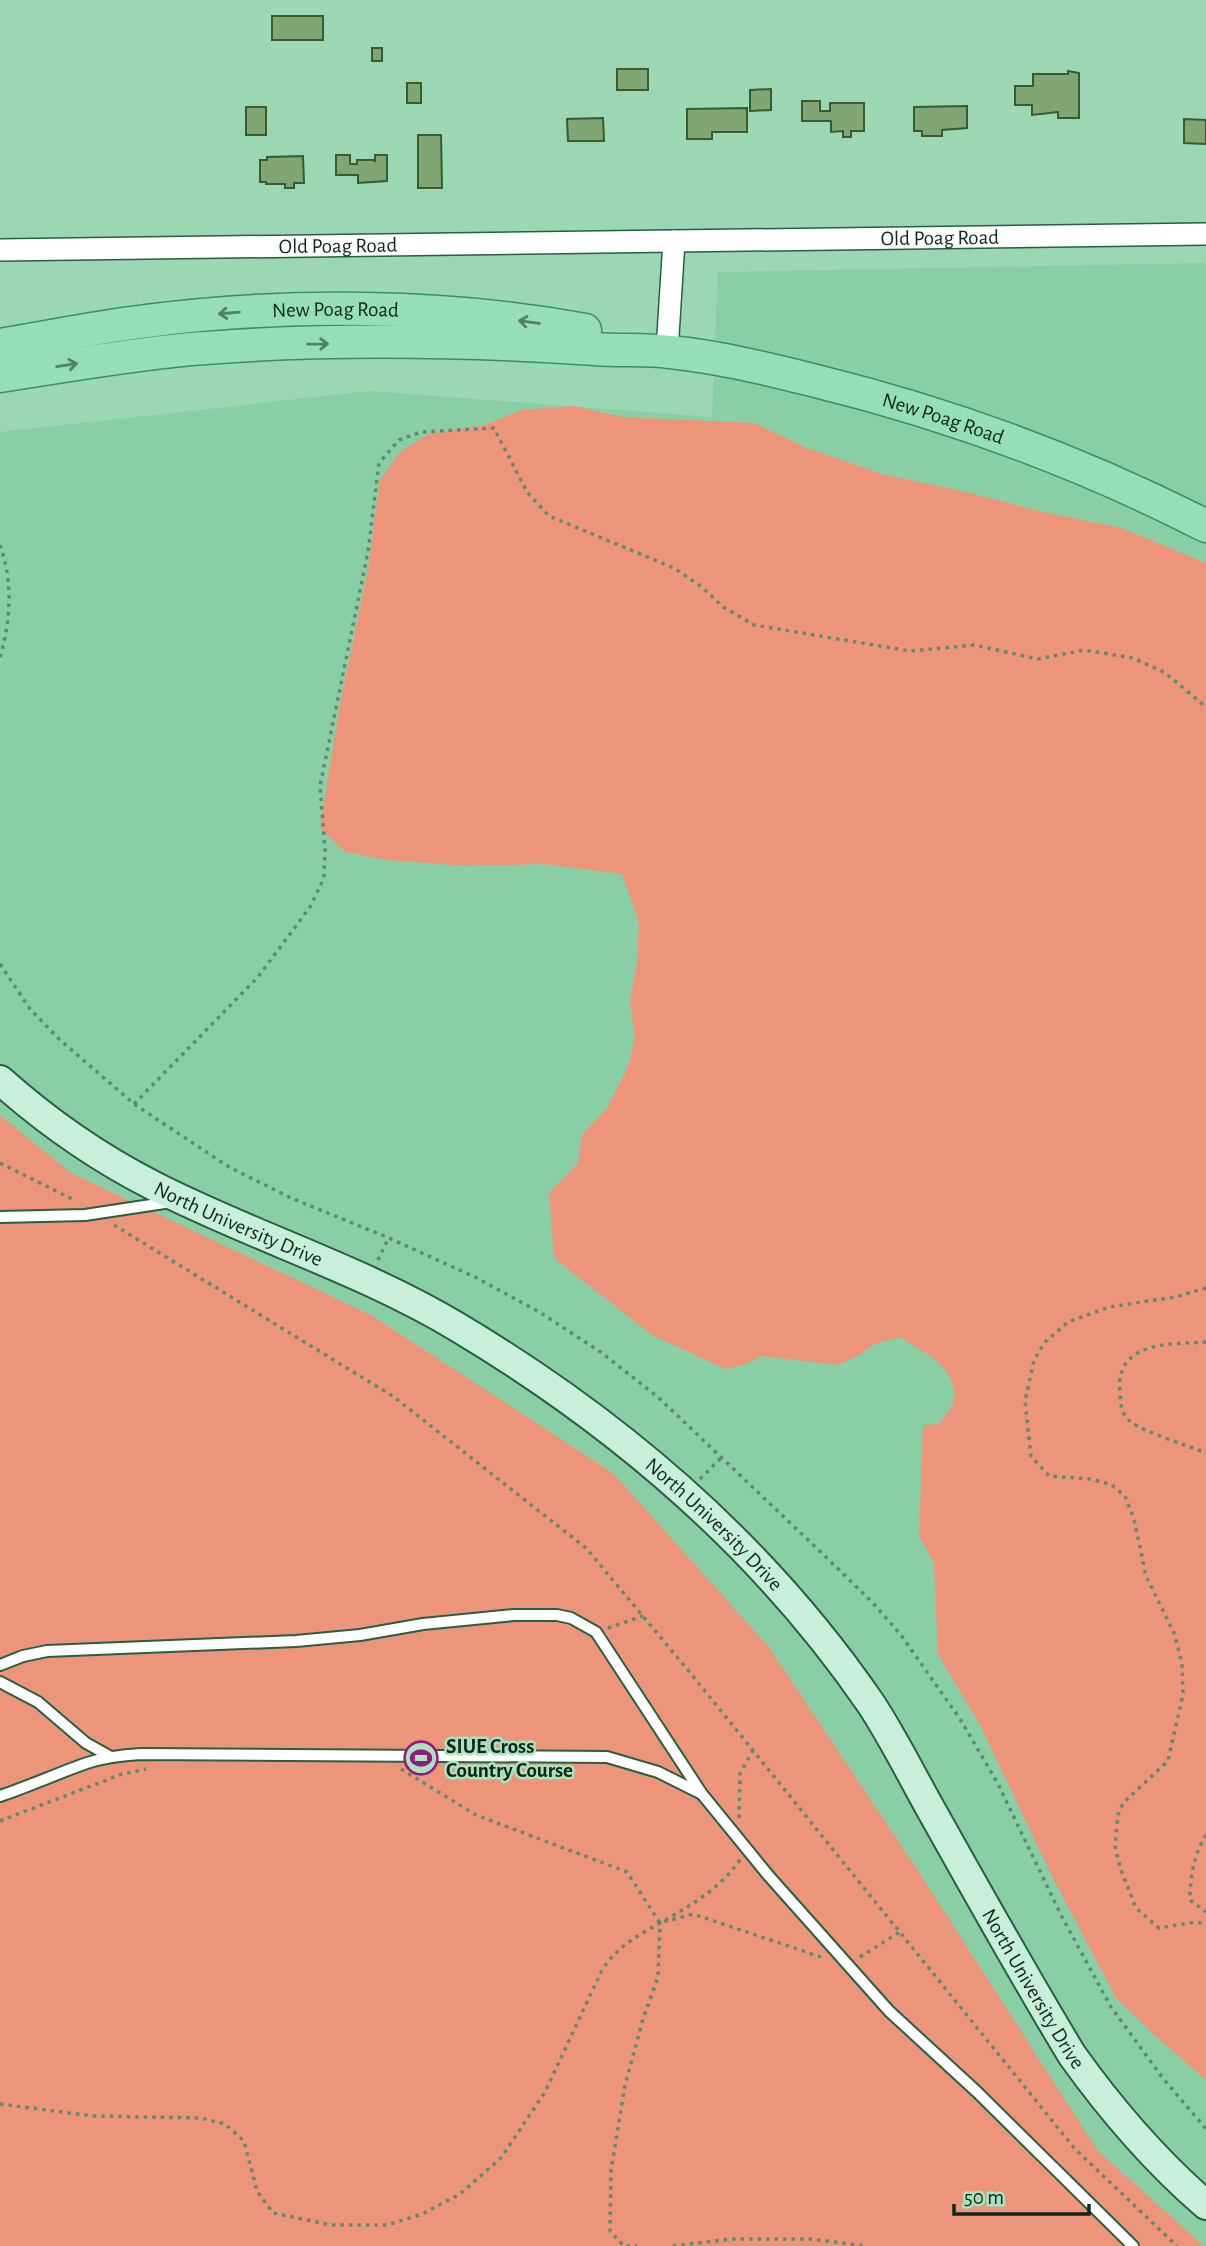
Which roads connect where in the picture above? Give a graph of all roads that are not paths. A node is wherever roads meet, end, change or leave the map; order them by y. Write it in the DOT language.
graph roads {
  1 [pos="1206,234"];
  2 [pos="674,242"];
  3 [pos="0,250"];
  4 [pos="0,345"];
  5 [pos="667,351"];
  6 [pos="0,376"];
  7 [pos="1206,526"];
  8 [pos="0,1080"];
  9 [pos="184,1200"];
  10 [pos="0,1217"];
  11 [pos="0,1665"];
  12 [pos="0,1682"];
  13 [pos="111,1756"];
  14 [pos="702,1794"];
  15 [pos="0,1796"];
  16 [pos="1206,2205"];
  17 [pos="1133,2246"];
  1 -- 2 [label="street, Old Poag Road"];
  2 -- 3 [label="street, Old Poag Road"];
  2 -- 5 [label="street"];
  5 -- 4 [label="main road, New Poag Road, one-way"];
  6 -- 5 [label="main road, New Poag Road, one-way"];
  5 -- 7 [label="main road, New Poag Road"];
  8 -- 9 [label="main road, North University Drive"];
  9 -- 10 [label="lane"];
  9 -- 16 [label="main road, North University Drive"];
  11 -- 14 [label="lane"];
  12 -- 13 [label="lane"];
  13 -- 14 [label="lane"];
  13 -- 15 [label="lane"];
  14 -- 17 [label="lane"];
}
